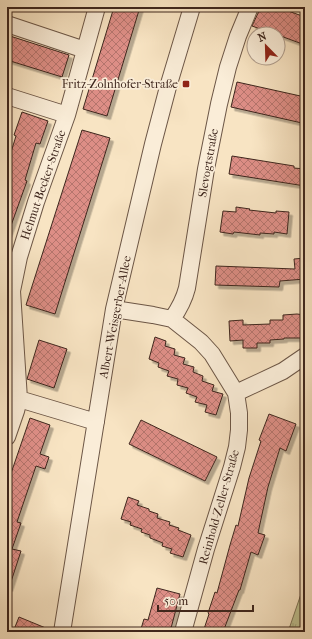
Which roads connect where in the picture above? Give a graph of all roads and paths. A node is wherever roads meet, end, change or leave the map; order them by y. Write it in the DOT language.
graph roads {
  1 [pos="97,7"];
  2 [pos="192,7"];
  3 [pos="250,7"];
  4 [pos="7,24"];
  5 [pos="85,50"];
  6 [pos="7,96"];
  7 [pos="67,115"];
  8 [pos="114,309"];
  9 [pos="172,319"];
  10 [pos="305,356"];
  11 [pos="236,393"];
  12 [pos="19,399"];
  13 [pos="96,422"];
  14 [pos="7,437"];
  15 [pos="62,632"];
  16 [pos="183,632"];
  1 -- 5 [label="street, Helmut-Becker-Straße"];
  2 -- 8 [label="street, Albert-Weisgerber-Allee"];
  3 -- 9 [label="street, Slevogtstraße"];
  4 -- 5 [label="street"];
  5 -- 7 [label="street, Helmut-Becker-Straße"];
  6 -- 7 [label="street, Helmut-Becker-Straße"];
  7 -- 12 [label="street, Helmut-Becker-Straße"];
  8 -- 9 [label="street, Reinhold-Zeller-Straße"];
  8 -- 13 [label="street, Albert-Weisgerber-Allee"];
  9 -- 11 [label="street, Reinhold-Zeller-Straße"];
  10 -- 11 [label="street"];
  11 -- 16 [label="street, Reinhold-Zeller-Straße"];
  12 -- 13 [label="street"];
  12 -- 14 [label="street, Helmut-Becker-Straße"];
  13 -- 15 [label="street, Albert-Weisgerber-Allee"];
}
